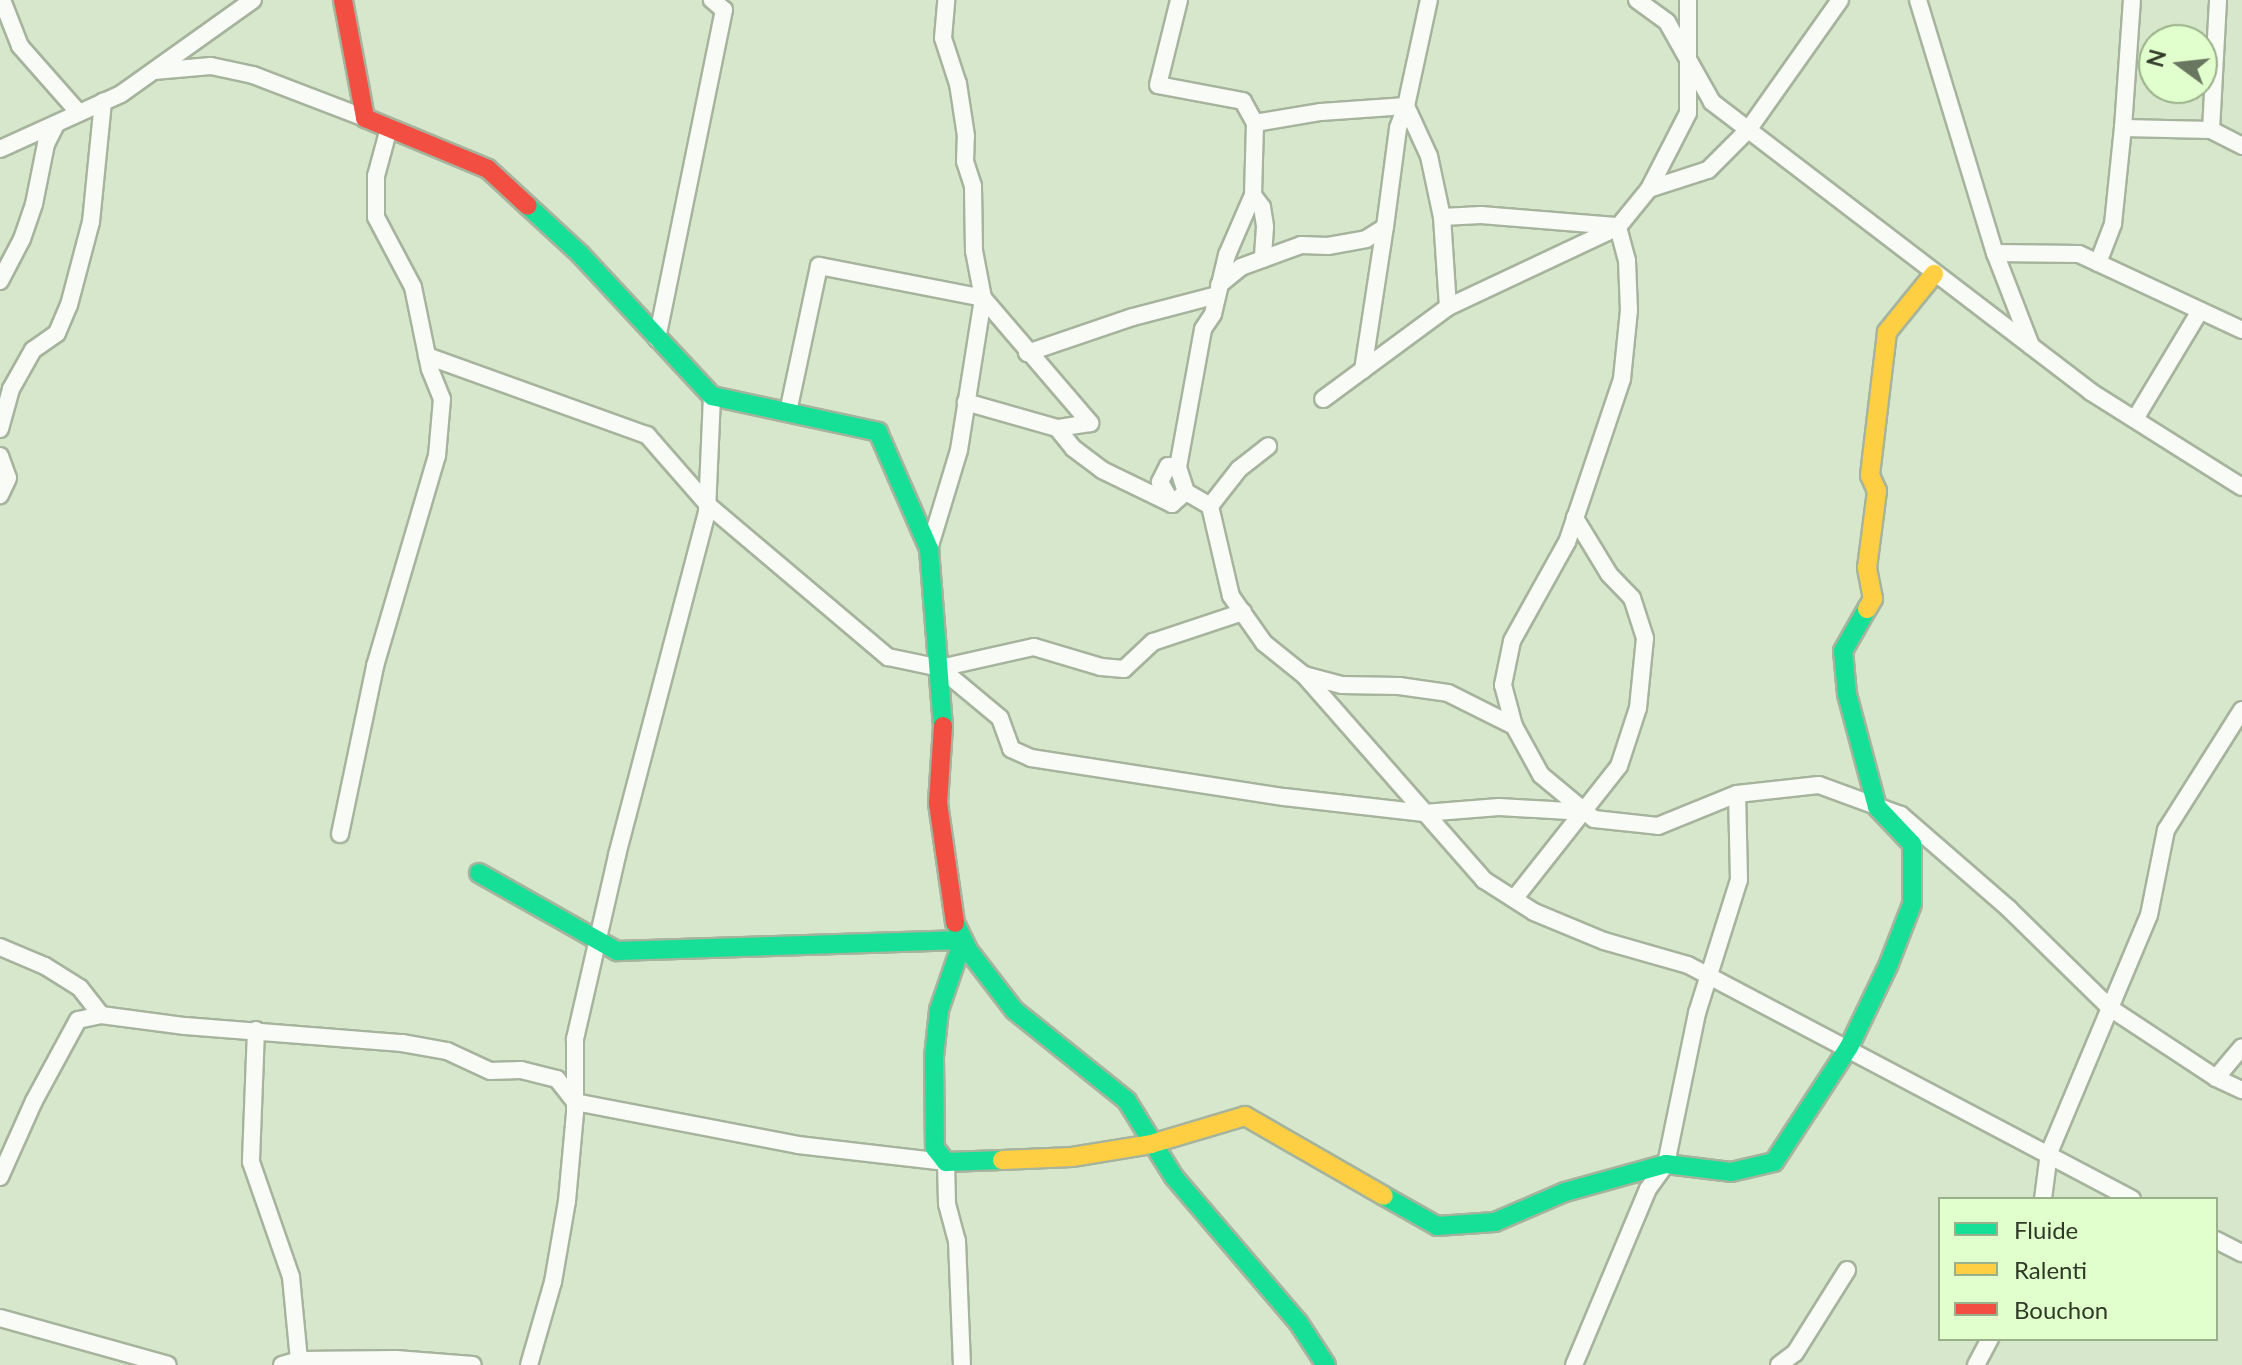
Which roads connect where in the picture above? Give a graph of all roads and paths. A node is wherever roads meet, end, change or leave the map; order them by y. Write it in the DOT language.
graph roads {
  1 [pos="2,0"];
  2 [pos="253,0"];
  3 [pos="343,0"];
  4 [pos="712,0"];
  5 [pos="946,0"];
  6 [pos="1179,0"];
  7 [pos="1429,0"];
  8 [pos="1637,0"];
  9 [pos="1688,0"];
  10 [pos="1840,0"];
  11 [pos="1918,0"];
  12 [pos="2132,0"];
  13 [pos="2218,0"];
  14 [pos="1686,56"];
  15 [pos="152,72"];
  16 [pos="103,102"];
  17 [pos="1406,106"];
  18 [pos="79,113"];
  19 [pos="365,118"];
  20 [pos="1255,123"];
  21 [pos="56,124"];
  22 [pos="389,128"];
  23 [pos="2123,128"];
  24 [pos="1748,130"];
  25 [pos="2211,130"];
  26 [pos="2242,146"];
  27 [pos="0,149"];
  28 [pos="1649,189"];
  29 [pos="1253,195"];
  30 [pos="1442,217"];
  31 [pos="1265,227"];
  32 [pos="1385,227"];
  33 [pos="1618,227"];
  34 [pos="1295,248"];
  35 [pos="1995,253"];
  36 [pos="1263,259"];
  37 [pos="2098,263"];
  38 [pos="1934,274"];
  39 [pos="0,281"];
  40 [pos="1218,290"];
  41 [pos="983,298"];
  42 [pos="1448,307"];
  43 [pos="2200,311"];
  44 [pos="2242,330"];
  45 [pos="657,339"];
  46 [pos="2031,347"];
  47 [pos="1027,353"];
  48 [pos="427,356"];
  49 [pos="1363,370"];
  50 [pos="712,396"];
  51 [pos="1323,399"];
  52 [pos="966,402"];
  53 [pos="788,412"];
  54 [pos="2135,419"];
  55 [pos="1057,428"];
  56 [pos="0,429"];
  57 [pos="1268,446"];
  58 [pos="0,456"];
  59 [pos="1178,467"];
  60 [pos="2242,487"];
  61 [pos="1186,492"];
  62 [pos="0,495"];
  63 [pos="1172,504"];
  64 [pos="708,505"];
  65 [pos="1210,506"];
  66 [pos="1575,518"];
  67 [pos="929,549"];
  68 [pos="1243,612"];
  69 [pos="940,668"];
  70 [pos="1304,675"];
  71 [pos="2242,710"];
  72 [pos="1514,726"];
  73 [pos="1737,794"];
  74 [pos="1877,807"];
  75 [pos="1585,812"];
  76 [pos="1424,813"];
  77 [pos="340,834"];
  78 [pos="479,873"];
  79 [pos="1514,899"];
  80 [pos="963,940"];
  81 [pos="597,943"];
  82 [pos="0,947"];
  83 [pos="1708,975"];
  84 [pos="2110,1008"];
  85 [pos="101,1015"];
  86 [pos="256,1030"];
  87 [pos="1849,1047"];
  88 [pos="2242,1047"];
  89 [pos="2216,1078"];
  90 [pos="2242,1090"];
  91 [pos="575,1102"];
  92 [pos="1151,1144"];
  93 [pos="2049,1153"];
  94 [pos="946,1162"];
  95 [pos="1666,1164"];
  96 [pos="0,1177"];
  97 [pos="2043,1197"];
  98 [pos="2128,1197"];
  99 [pos="2218,1241"];
  100 [pos="2242,1253"];
  101 [pos="1847,1270"];
  102 [pos="0,1318"];
  103 [pos="1989,1341"];
  104 [pos="299,1360"];
  105 [pos="168,1365"];
  106 [pos="282,1365"];
  107 [pos="473,1365"];
  108 [pos="529,1365"];
  109 [pos="962,1365"];
  110 [pos="1326,1365"];
  111 [pos="1574,1365"];
  112 [pos="1779,1365"];
  113 [pos="1976,1365"];
  1 -- 18 [label="street"];
  2 -- 15 [label="street"];
  3 -- 19 [label="street"];
  4 -- 45 [label="street"];
  5 -- 41 [label="street"];
  6 -- 20 [label="street"];
  7 -- 17 [label="street"];
  8 -- 14 [label="street"];
  9 -- 14 [label="street"];
  10 -- 24 [label="street"];
  11 -- 35 [label="street"];
  12 -- 23 [label="street"];
  13 -- 25 [label="street"];
  14 -- 24 [label="street"];
  14 -- 28 [label="street"];
  15 -- 16 [label="street"];
  15 -- 19 [label="street"];
  16 -- 18 [label="street"];
  16 -- 56 [label="street"];
  17 -- 20 [label="street"];
  17 -- 30 [label="street"];
  17 -- 32 [label="street"];
  18 -- 21 [label="street"];
  19 -- 22 [label="street"];
  20 -- 29 [label="street"];
  21 -- 27 [label="street"];
  21 -- 39 [label="street"];
  22 -- 45 [label="street"];
  22 -- 48 [label="street"];
  23 -- 25 [label="street"];
  23 -- 37 [label="street"];
  24 -- 28 [label="street"];
  24 -- 38 [label="street"];
  25 -- 26 [label="street"];
  28 -- 33 [label="street"];
  29 -- 31 [label="street"];
  29 -- 40 [label="street"];
  30 -- 33 [label="street"];
  30 -- 42 [label="street"];
  31 -- 34 [label="street"];
  31 -- 36 [label="street"];
  32 -- 34 [label="street"];
  32 -- 49 [label="street"];
  33 -- 42 [label="street"];
  33 -- 66 [label="street"];
  34 -- 36 [label="street"];
  35 -- 37 [label="street"];
  35 -- 46 [label="street"];
  36 -- 40 [label="street"];
  37 -- 43 [label="street"];
  38 -- 46 [label="street"];
  38 -- 74 [label="street"];
  40 -- 47 [label="street"];
  40 -- 59 [label="street"];
  41 -- 47 [label="street"];
  41 -- 52 [label="street"];
  41 -- 53 [label="street"];
  42 -- 49 [label="street"];
  43 -- 44 [label="street"];
  43 -- 54 [label="street"];
  45 -- 50 [label="street"];
  46 -- 54 [label="street"];
  47 -- 55 [label="street"];
  48 -- 64 [label="street"];
  48 -- 77 [label="street"];
  49 -- 51 [label="street"];
  50 -- 53 [label="street"];
  50 -- 64 [label="street"];
  52 -- 55 [label="street"];
  52 -- 67 [label="street"];
  53 -- 67 [label="street"];
  54 -- 60 [label="street"];
  55 -- 63 [label="street"];
  57 -- 65 [label="street"];
  58 -- 62 [label="street"];
  59 -- 61 [label="street"];
  59 -- 63 [label="street"];
  61 -- 63 [label="street"];
  61 -- 65 [label="street"];
  64 -- 69 [label="street"];
  64 -- 81 [label="street"];
  65 -- 68 [label="street"];
  66 -- 72 [label="street"];
  66 -- 75 [label="street"];
  67 -- 69 [label="street"];
  68 -- 69 [label="street"];
  68 -- 70 [label="street"];
  69 -- 76 [label="street"];
  69 -- 80 [label="street"];
  70 -- 72 [label="street"];
  70 -- 76 [label="street"];
  71 -- 84 [label="street"];
  72 -- 75 [label="street"];
  73 -- 74 [label="street"];
  73 -- 75 [label="street"];
  73 -- 83 [label="street"];
  74 -- 84 [label="street"];
  74 -- 87 [label="street"];
  75 -- 76 [label="street"];
  75 -- 79 [label="street"];
  76 -- 79 [label="street"];
  78 -- 81 [label="street"];
  79 -- 83 [label="street"];
  80 -- 81 [label="street"];
  80 -- 92 [label="street"];
  80 -- 94 [label="street"];
  81 -- 91 [label="street"];
  82 -- 85 [label="street"];
  83 -- 87 [label="street"];
  83 -- 95 [label="street"];
  84 -- 89 [label="street"];
  84 -- 93 [label="street"];
  85 -- 86 [label="street"];
  85 -- 96 [label="street"];
  86 -- 91 [label="street"];
  86 -- 104 [label="street"];
  87 -- 93 [label="street"];
  87 -- 95 [label="street"];
  88 -- 89 [label="street"];
  89 -- 90 [label="street"];
  91 -- 94 [label="street"];
  91 -- 108 [label="street"];
  92 -- 94 [label="street"];
  92 -- 95 [label="street"];
  92 -- 110 [label="street"];
  93 -- 97 [label="street"];
  93 -- 98 [label="street"];
  94 -- 109 [label="street"];
  95 -- 111 [label="street"];
  99 -- 100 [label="street"];
  101 -- 112 [label="street"];
  102 -- 105 [label="street"];
  103 -- 113 [label="street"];
  104 -- 106 [label="street"];
  104 -- 107 [label="street"];
}
